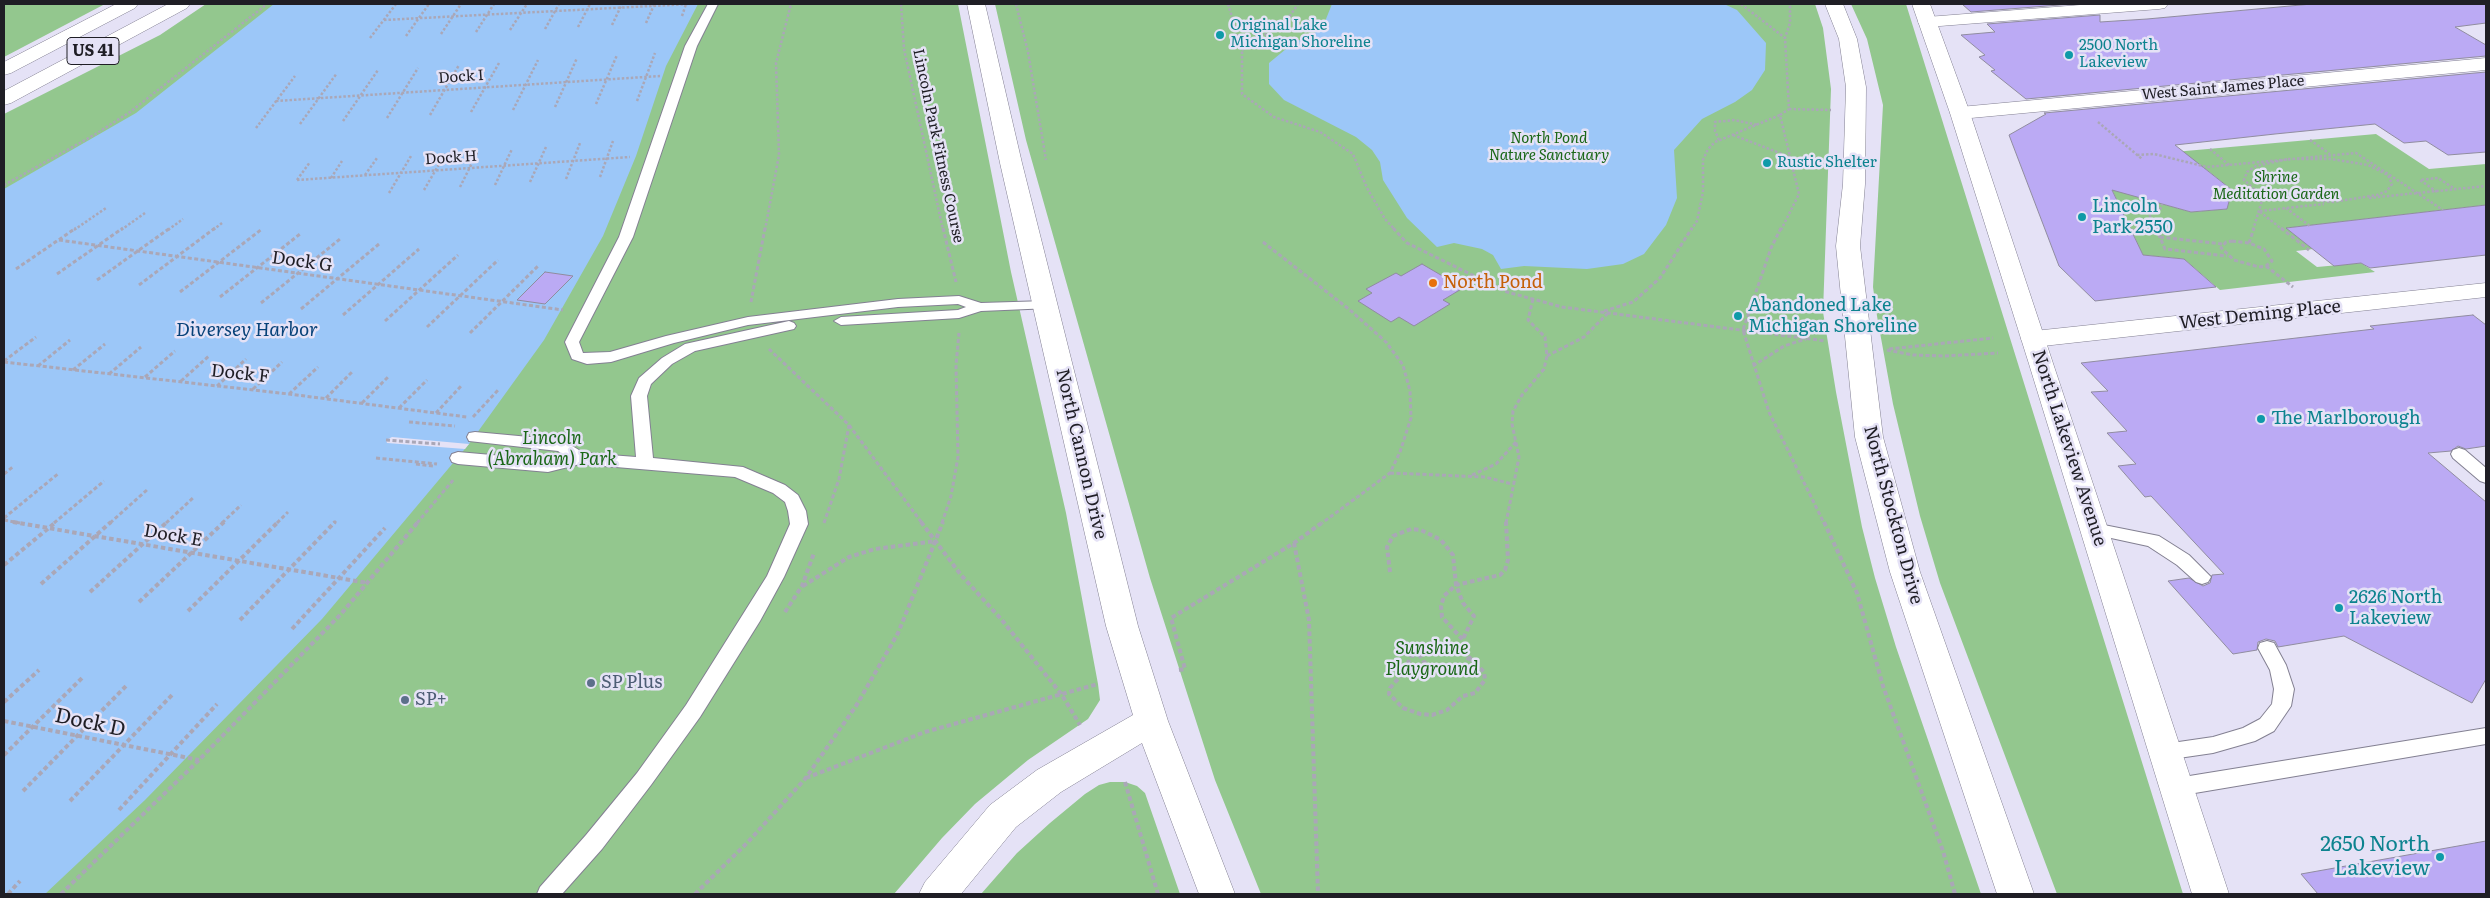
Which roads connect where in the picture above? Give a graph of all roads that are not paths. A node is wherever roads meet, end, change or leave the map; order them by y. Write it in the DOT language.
graph roads {
  1 [pos="129,4"];
  2 [pos="181,4"];
  3 [pos="713,4"];
  4 [pos="976,4"];
  5 [pos="1834,4"];
  6 [pos="2159,4"];
  7 [pos="1924,13"];
  8 [pos="2486,64"];
  9 [pos="4,69"];
  10 [pos="4,99"];
  11 [pos="1960,112"];
  12 [pos="2482,294"];
  13 [pos="1046,305"];
  14 [pos="2034,339"];
  15 [pos="688,341"];
  16 [pos="468,432"];
  17 [pos="2458,454"];
  18 [pos="580,458"];
  19 [pos="452,460"];
  20 [pos="645,464"];
  21 [pos="2486,476"];
  22 [pos="2094,529"];
  23 [pos="2202,577"];
  24 [pos="2266,648"];
  25 [pos="1151,721"];
  26 [pos="2486,736"];
  27 [pos="2166,752"];
  28 [pos="2177,787"];
  29 [pos="548,894"];
  30 [pos="938,894"];
  31 [pos="1217,894"];
  32 [pos="2016,894"];
  33 [pos="2211,894"];
  1 -- 9 [label="main road, US 41"];
  2 -- 10 [label="main road, US 41"];
  3 -- 15 [label="lane"];
  4 -- 13 [label="main road, North Cannon Drive"];
  5 -- 32 [label="main road, North Stockton Drive"];
  6 -- 7 [label="main road"];
  7 -- 11 [label="main road, North Lakeview Avenue"];
  8 -- 11 [label="main road, West Saint James Place"];
  11 -- 14 [label="main road, North Lakeview Avenue"];
  12 -- 14 [label="main road, West Deming Place"];
  13 -- 15 [label="lane"];
  13 -- 25 [label="main road, North Cannon Drive"];
  14 -- 22 [label="main road, North Lakeview Avenue"];
  15 -- 20 [label="lane"];
  16 -- 18 [label="lane"];
  17 -- 21 [label="lane"];
  18 -- 19 [label="lane"];
  18 -- 20 [label="lane"];
  20 -- 29 [label="lane"];
  22 -- 23 [label="lane"];
  22 -- 27 [label="main road, North Lakeview Avenue"];
  24 -- 27 [label="lane"];
  25 -- 30 [label="main road"];
  25 -- 31 [label="main road, North Cannon Drive"];
  26 -- 28 [label="lane"];
  27 -- 28 [label="main road, North Lakeview Avenue"];
  28 -- 33 [label="main road, North Lakeview Avenue"];
}
